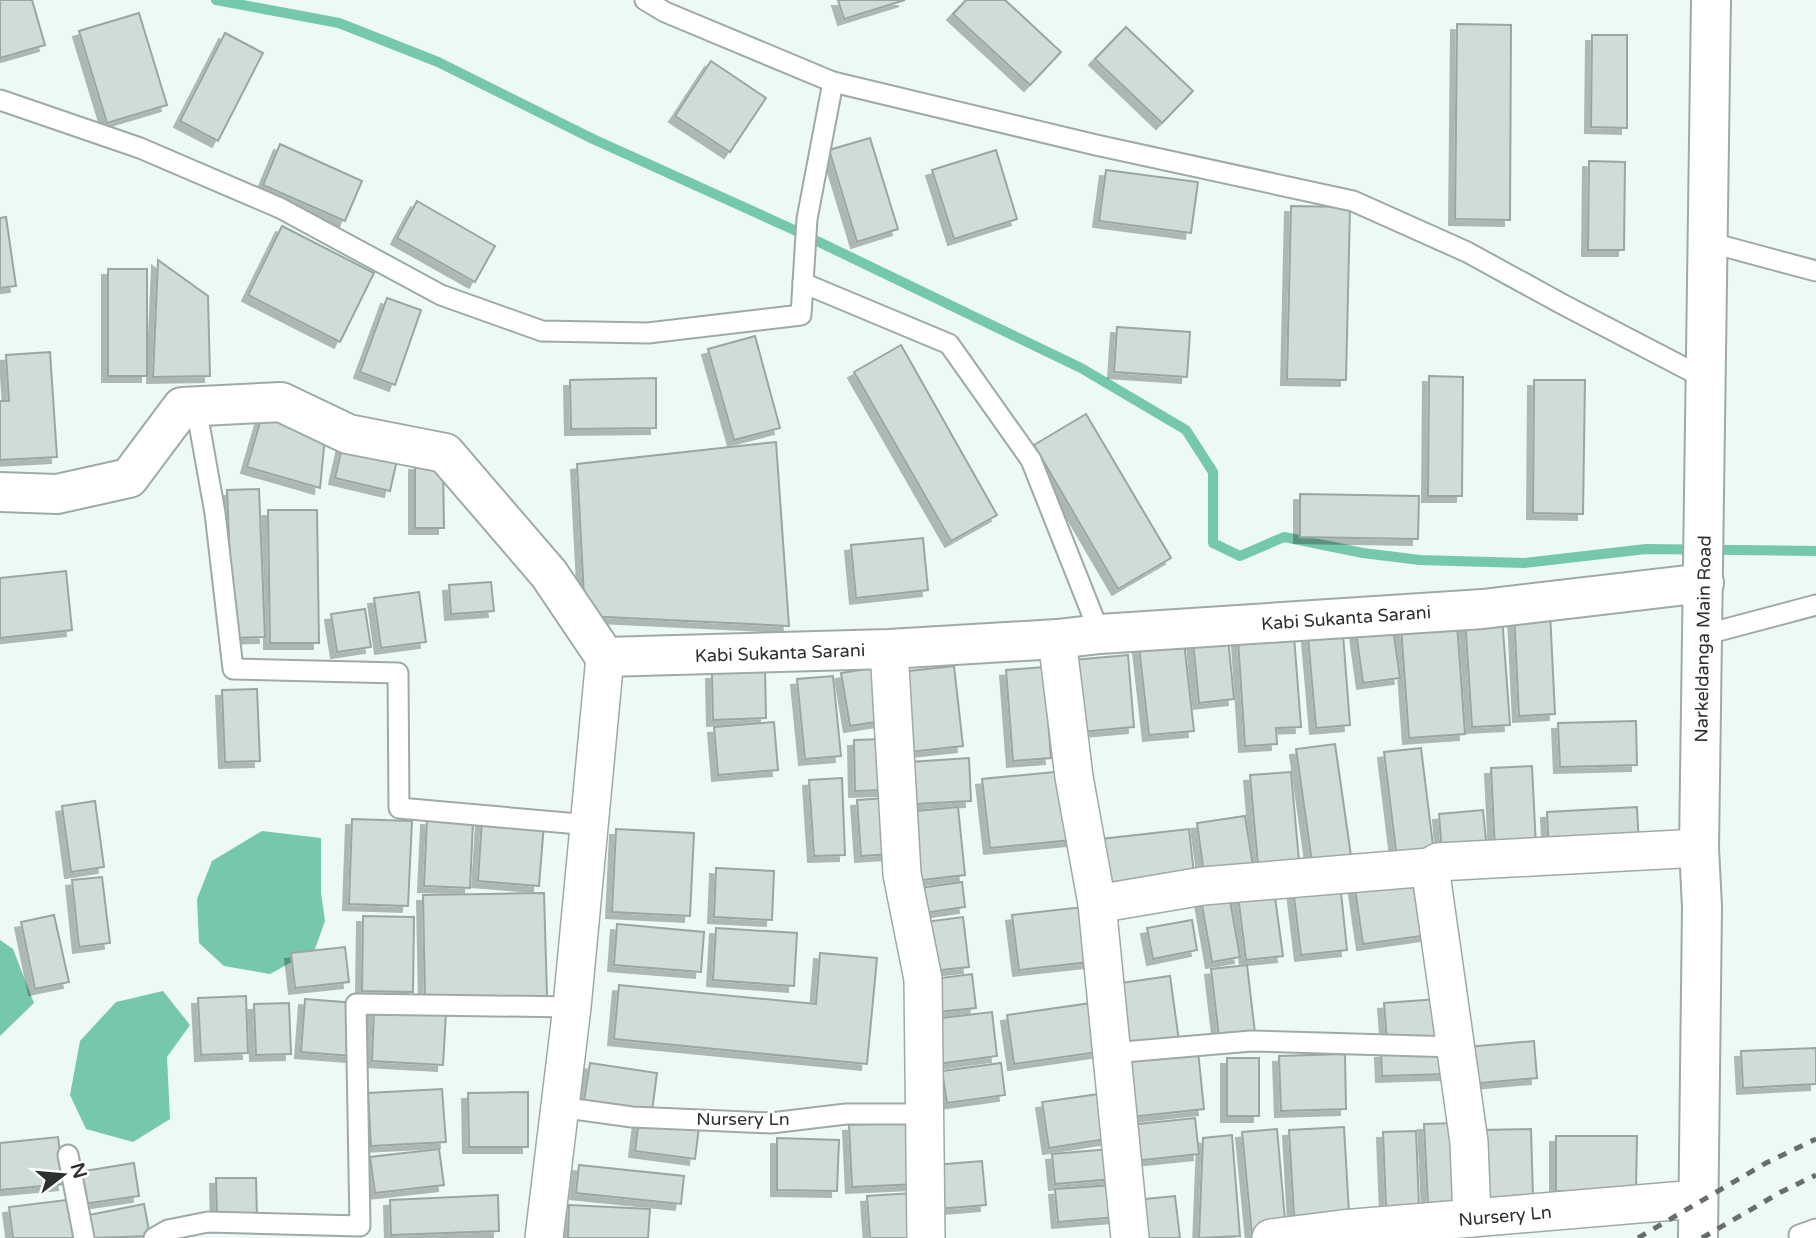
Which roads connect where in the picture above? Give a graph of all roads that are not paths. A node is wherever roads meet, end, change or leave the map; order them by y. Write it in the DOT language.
graph roads {
  1 [pos="645,0"];
  2 [pos="1711,0"];
  3 [pos="833,82"];
  4 [pos="0,100"];
  5 [pos="1708,242"];
  6 [pos="1816,271"];
  7 [pos="803,283"];
  8 [pos="1706,379"];
  9 [pos="196,407"];
  10 [pos="0,492"];
  11 [pos="1704,583"];
  12 [pos="1816,605"];
  13 [pos="1100,634"];
  14 [pos="1703,635"];
  15 [pos="1057,639"];
  16 [pos="889,649"];
  17 [pos="606,657"];
  18 [pos="590,825"];
  19 [pos="1699,848"];
  20 [pos="1430,867"];
  21 [pos="1097,904"];
  22 [pos="572,1007"];
  23 [pos="1455,1047"];
  24 [pos="1112,1054"];
  25 [pos="560,1107"];
  26 [pos="926,1114"];
  27 [pos="68,1155"];
  28 [pos="1697,1199"];
  29 [pos="1473,1228"];
  30 [pos="1816,1229"];
  31 [pos="164,1235"];
  32 [pos="84,1238"];
  33 [pos="544,1238"];
  34 [pos="926,1238"];
  35 [pos="1130,1238"];
  36 [pos="1271,1238"];
  37 [pos="1698,1238"];
  38 [pos="1801,1238"];
  1 -- 3 [label="lane"];
  2 -- 5 [label="street, Narkeldanga Main Road"];
  3 -- 7 [label="lane"];
  3 -- 8 [label="lane"];
  4 -- 7 [label="lane"];
  5 -- 6 [label="lane"];
  5 -- 8 [label="street, Narkeldanga Main Road"];
  7 -- 13 [label="lane"];
  8 -- 11 [label="street, Narkeldanga Main Road"];
  9 -- 10 [label="street"];
  9 -- 17 [label="street"];
  9 -- 18 [label="lane"];
  11 -- 13 [label="street, Kabi Sukanta Sarani"];
  11 -- 14 [label="street, Narkeldanga Main Road"];
  12 -- 14 [label="lane"];
  13 -- 15 [label="street, Kabi Sukanta Sarani"];
  14 -- 19 [label="street, Narkeldanga Main Road"];
  15 -- 16 [label="street, Kabi Sukanta Sarani"];
  15 -- 21 [label="street"];
  16 -- 17 [label="street, Kabi Sukanta Sarani"];
  16 -- 26 [label="street"];
  17 -- 18 [label="street"];
  18 -- 22 [label="street"];
  19 -- 20 [label="street"];
  19 -- 28 [label="street, Narkeldanga Main Road"];
  20 -- 21 [label="street"];
  20 -- 23 [label="street"];
  21 -- 24 [label="street"];
  22 -- 25 [label="street"];
  22 -- 31 [label="lane"];
  23 -- 24 [label="lane"];
  23 -- 29 [label="street"];
  24 -- 35 [label="street"];
  25 -- 26 [label="lane, Nursery Ln"];
  25 -- 33 [label="street"];
  26 -- 34 [label="street"];
  27 -- 32 [label="lane"];
  28 -- 29 [label="street, Nursery Ln"];
  28 -- 37 [label="street, Narkeldanga Main Road"];
  29 -- 36 [label="street, Nursery Ln"];
  30 -- 38 [label="lane"];
}
